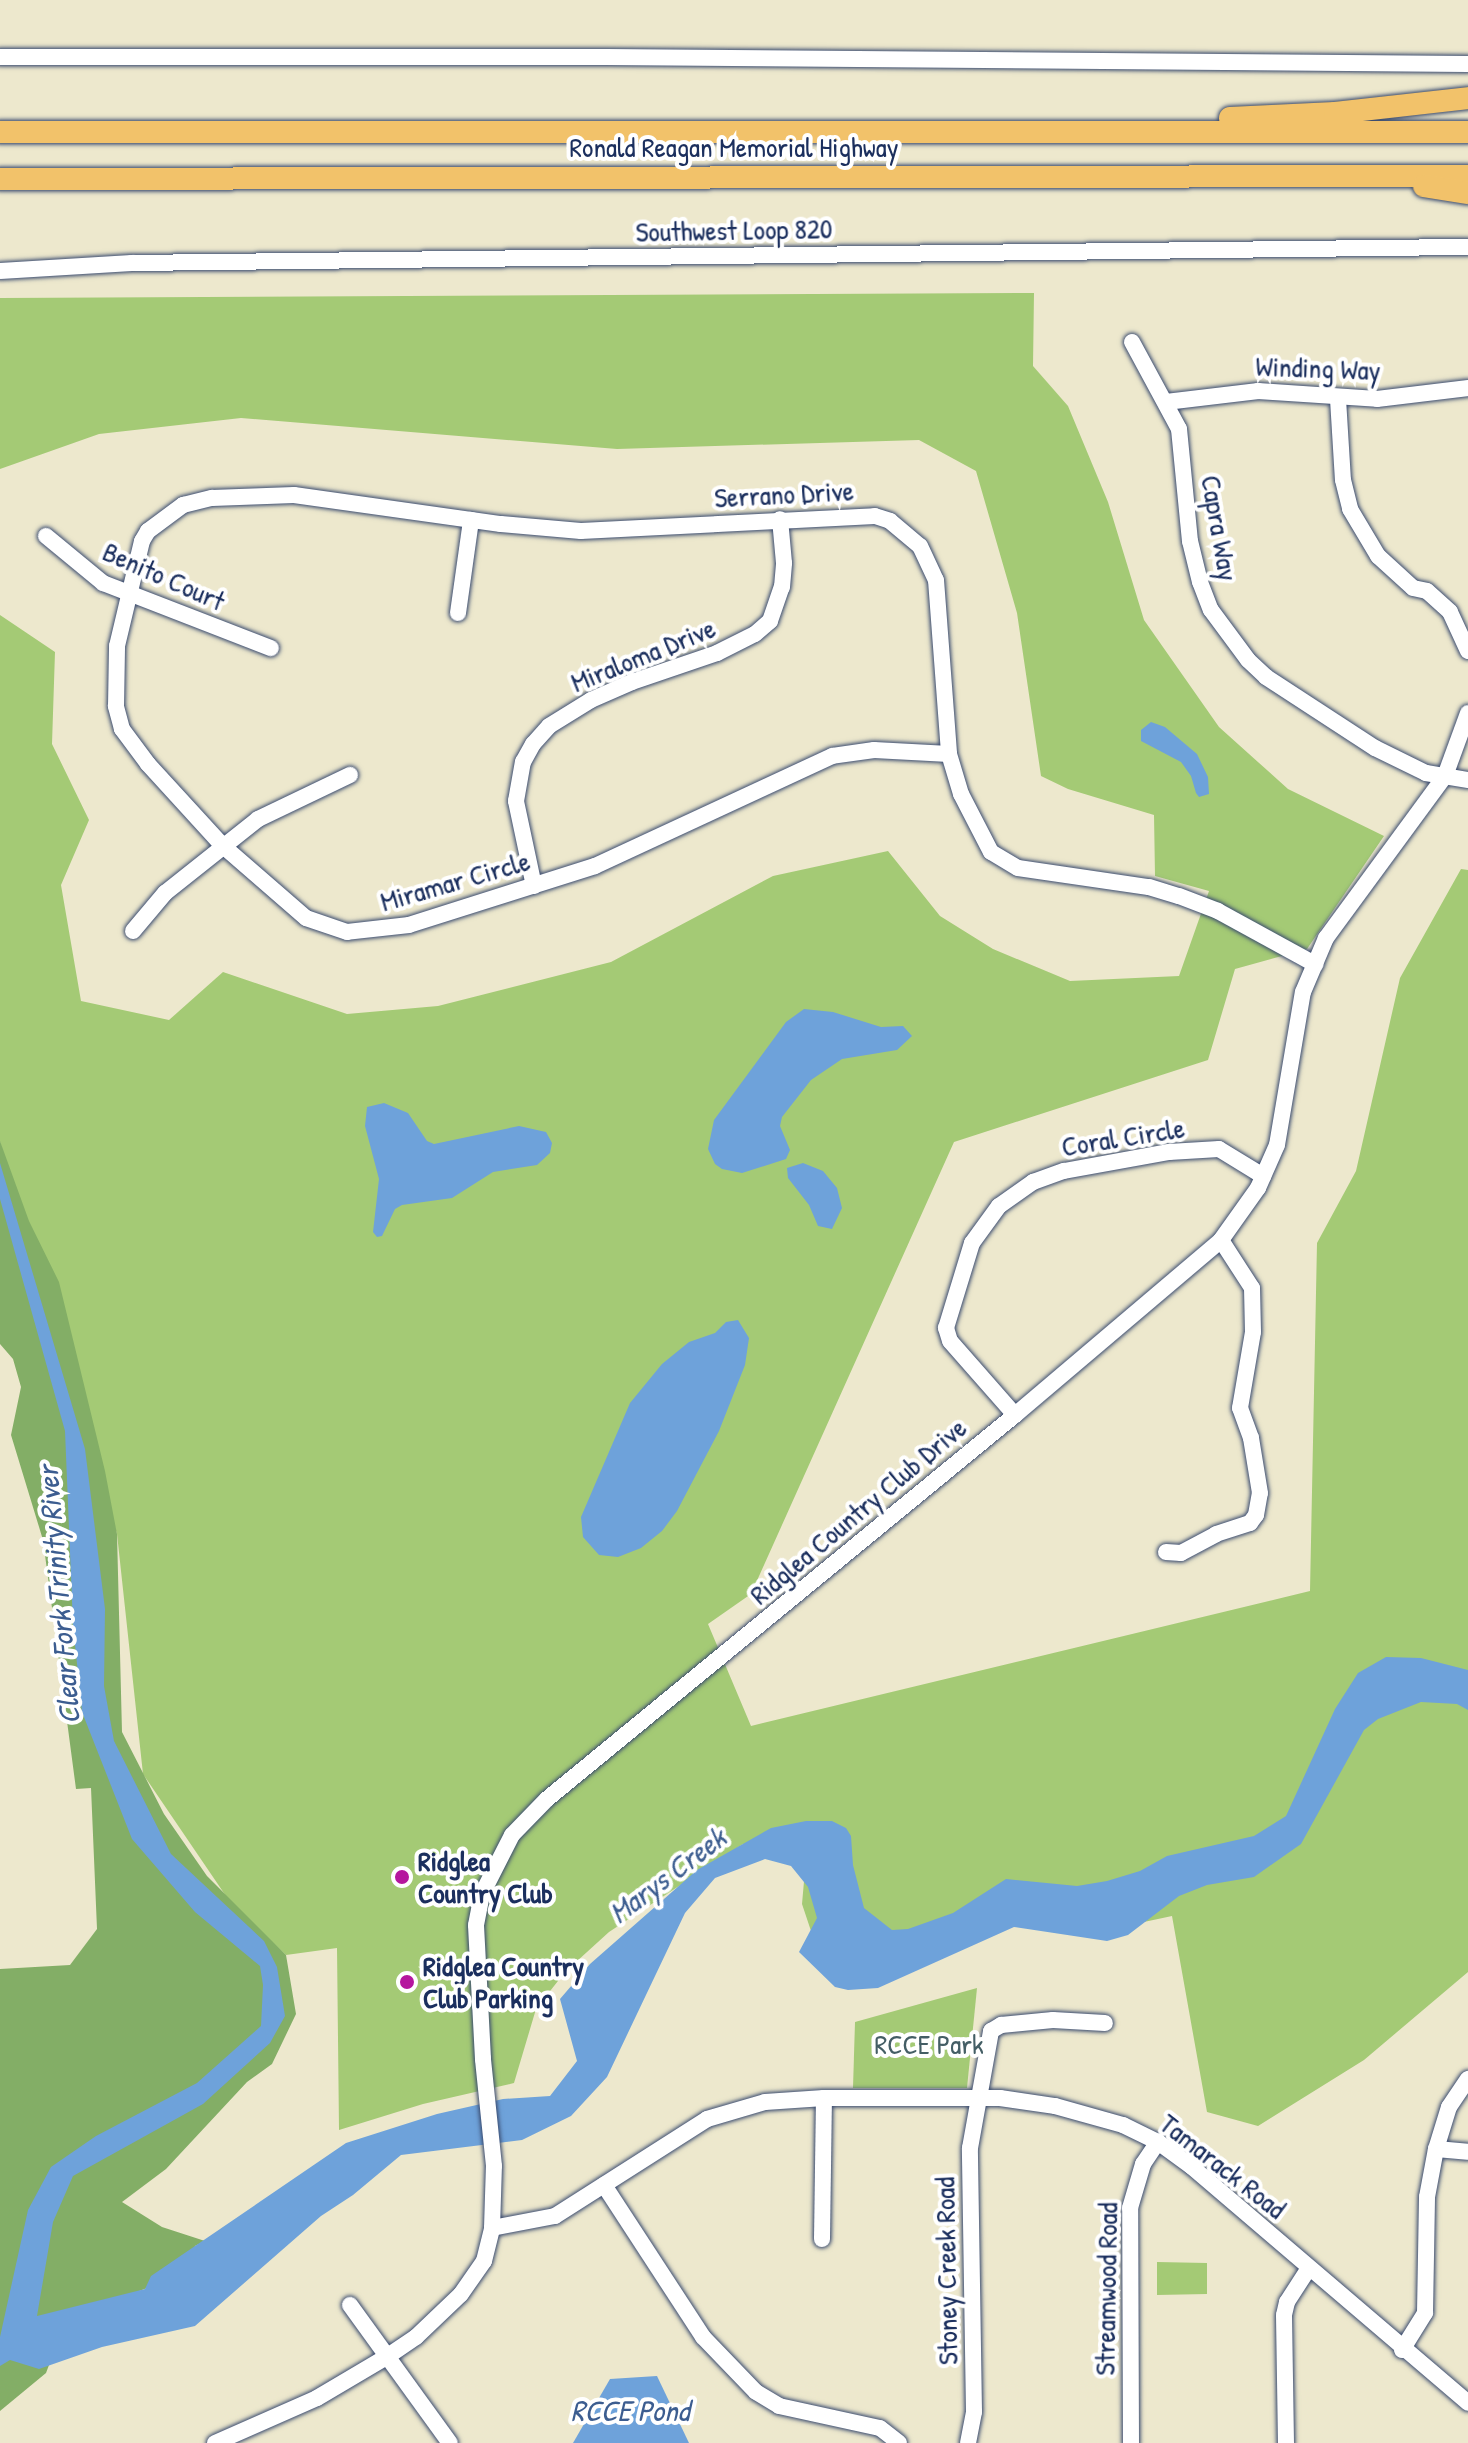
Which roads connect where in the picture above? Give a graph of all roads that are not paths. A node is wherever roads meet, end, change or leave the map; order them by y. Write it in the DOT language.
graph roads {
  1 [pos="0,57"];
  2 [pos="1468,64"];
  3 [pos="1468,98"];
  4 [pos="0,132"];
  5 [pos="989,132"];
  6 [pos="1468,132"];
  7 [pos="1468,176"];
  8 [pos="1383,177"];
  9 [pos="0,179"];
  10 [pos="1468,193"];
  11 [pos="1468,247"];
  12 [pos="0,271"];
  13 [pos="1132,342"];
  14 [pos="1468,388"];
  15 [pos="1338,399"];
  16 [pos="1166,402"];
  17 [pos="780,519"];
  18 [pos="471,520"];
  19 [pos="46,536"];
  20 [pos="129,594"];
  21 [pos="458,613"];
  22 [pos="271,648"];
  23 [pos="1468,651"];
  24 [pos="1468,713"];
  25 [pos="949,754"];
  26 [pos="350,775"];
  27 [pos="1445,776"];
  28 [pos="1468,780"];
  29 [pos="222,845"];
  30 [pos="534,886"];
  31 [pos="133,931"];
  32 [pos="1315,964"];
  33 [pos="1263,1176"];
  34 [pos="1221,1240"];
  35 [pos="1015,1415"];
  36 [pos="1166,1552"];
  37 [pos="1105,2023"];
  38 [pos="1468,2079"];
  39 [pos="824,2098"];
  40 [pos="978,2098"];
  41 [pos="1158,2142"];
  42 [pos="1436,2149"];
  43 [pos="1468,2152"];
  44 [pos="604,2185"];
  45 [pos="492,2228"];
  46 [pos="822,2239"];
  47 [pos="1309,2268"];
  48 [pos="350,2305"];
  49 [pos="1402,2350"];
  50 [pos="388,2356"];
  51 [pos="1468,2403"];
  52 [pos="254,2436"];
  53 [pos="215,2443"];
  54 [pos="450,2443"];
  55 [pos="899,2443"];
  56 [pos="968,2443"];
  57 [pos="1131,2443"];
  58 [pos="1286,2443"];
  1 -- 2 [label="street"];
  3 -- 5 [label="highway"];
  4 -- 5 [label="highway, Ronald Reagan Memorial Highway"];
  5 -- 6 [label="highway, Ronald Reagan Memorial Highway"];
  7 -- 8 [label="highway, Ronald Reagan Memorial Highway"];
  8 -- 9 [label="highway, Ronald Reagan Memorial Highway"];
  8 -- 10 [label="highway"];
  11 -- 12 [label="street, Southwest Loop 820"];
  13 -- 16 [label="street, Capra Way"];
  14 -- 15 [label="street, Winding Way"];
  15 -- 16 [label="street, Winding Way"];
  15 -- 23 [label="street"];
  16 -- 27 [label="street, Capra Way"];
  17 -- 18 [label="street, Serrano Drive"];
  17 -- 25 [label="street, Serrano Drive"];
  17 -- 30 [label="street, Miraloma Drive"];
  18 -- 20 [label="street, Serrano Drive"];
  18 -- 21 [label="street"];
  19 -- 20 [label="street, Benito Court"];
  20 -- 22 [label="street, Benito Court"];
  20 -- 29 [label="street, Miramar Circle"];
  24 -- 27 [label="street, Ridglea Country Club Drive"];
  25 -- 30 [label="street, Miramar Circle"];
  25 -- 32 [label="street, Serrano Drive"];
  26 -- 29 [label="street"];
  27 -- 28 [label="street, Capra Way"];
  27 -- 32 [label="street, Ridglea Country Club Drive"];
  29 -- 30 [label="street, Miramar Circle"];
  29 -- 31 [label="street"];
  32 -- 33 [label="street, Ridglea Country Club Drive"];
  33 -- 34 [label="street, Ridglea Country Club Drive"];
  33 -- 35 [label="street, Coral Circle"];
  34 -- 35 [label="street, Ridglea Country Club Drive"];
  34 -- 36 [label="street"];
  35 -- 45 [label="street, Ridglea Country Club Drive"];
  37 -- 40 [label="street, Stoney Creek Road"];
  38 -- 42 [label="street"];
  39 -- 40 [label="street, Tamarack Road"];
  39 -- 44 [label="street, Tamarack Road"];
  39 -- 46 [label="street"];
  40 -- 41 [label="street, Tamarack Road"];
  40 -- 56 [label="street, Stoney Creek Road"];
  41 -- 47 [label="street, Tamarack Road"];
  41 -- 57 [label="street, Streamwood Road"];
  42 -- 43 [label="street"];
  42 -- 49 [label="street"];
  44 -- 45 [label="street, Tamarack Road"];
  44 -- 55 [label="street"];
  45 -- 50 [label="street, Ridglea Country Club Drive"];
  47 -- 49 [label="street, Tamarack Road"];
  47 -- 58 [label="street"];
  48 -- 50 [label="street"];
  49 -- 51 [label="street, Tamarack Road"];
  50 -- 52 [label="street, Ridglea Country Club Drive"];
  50 -- 54 [label="street"];
  52 -- 53 [label="street, Ridglea Country Club Drive"];
}
